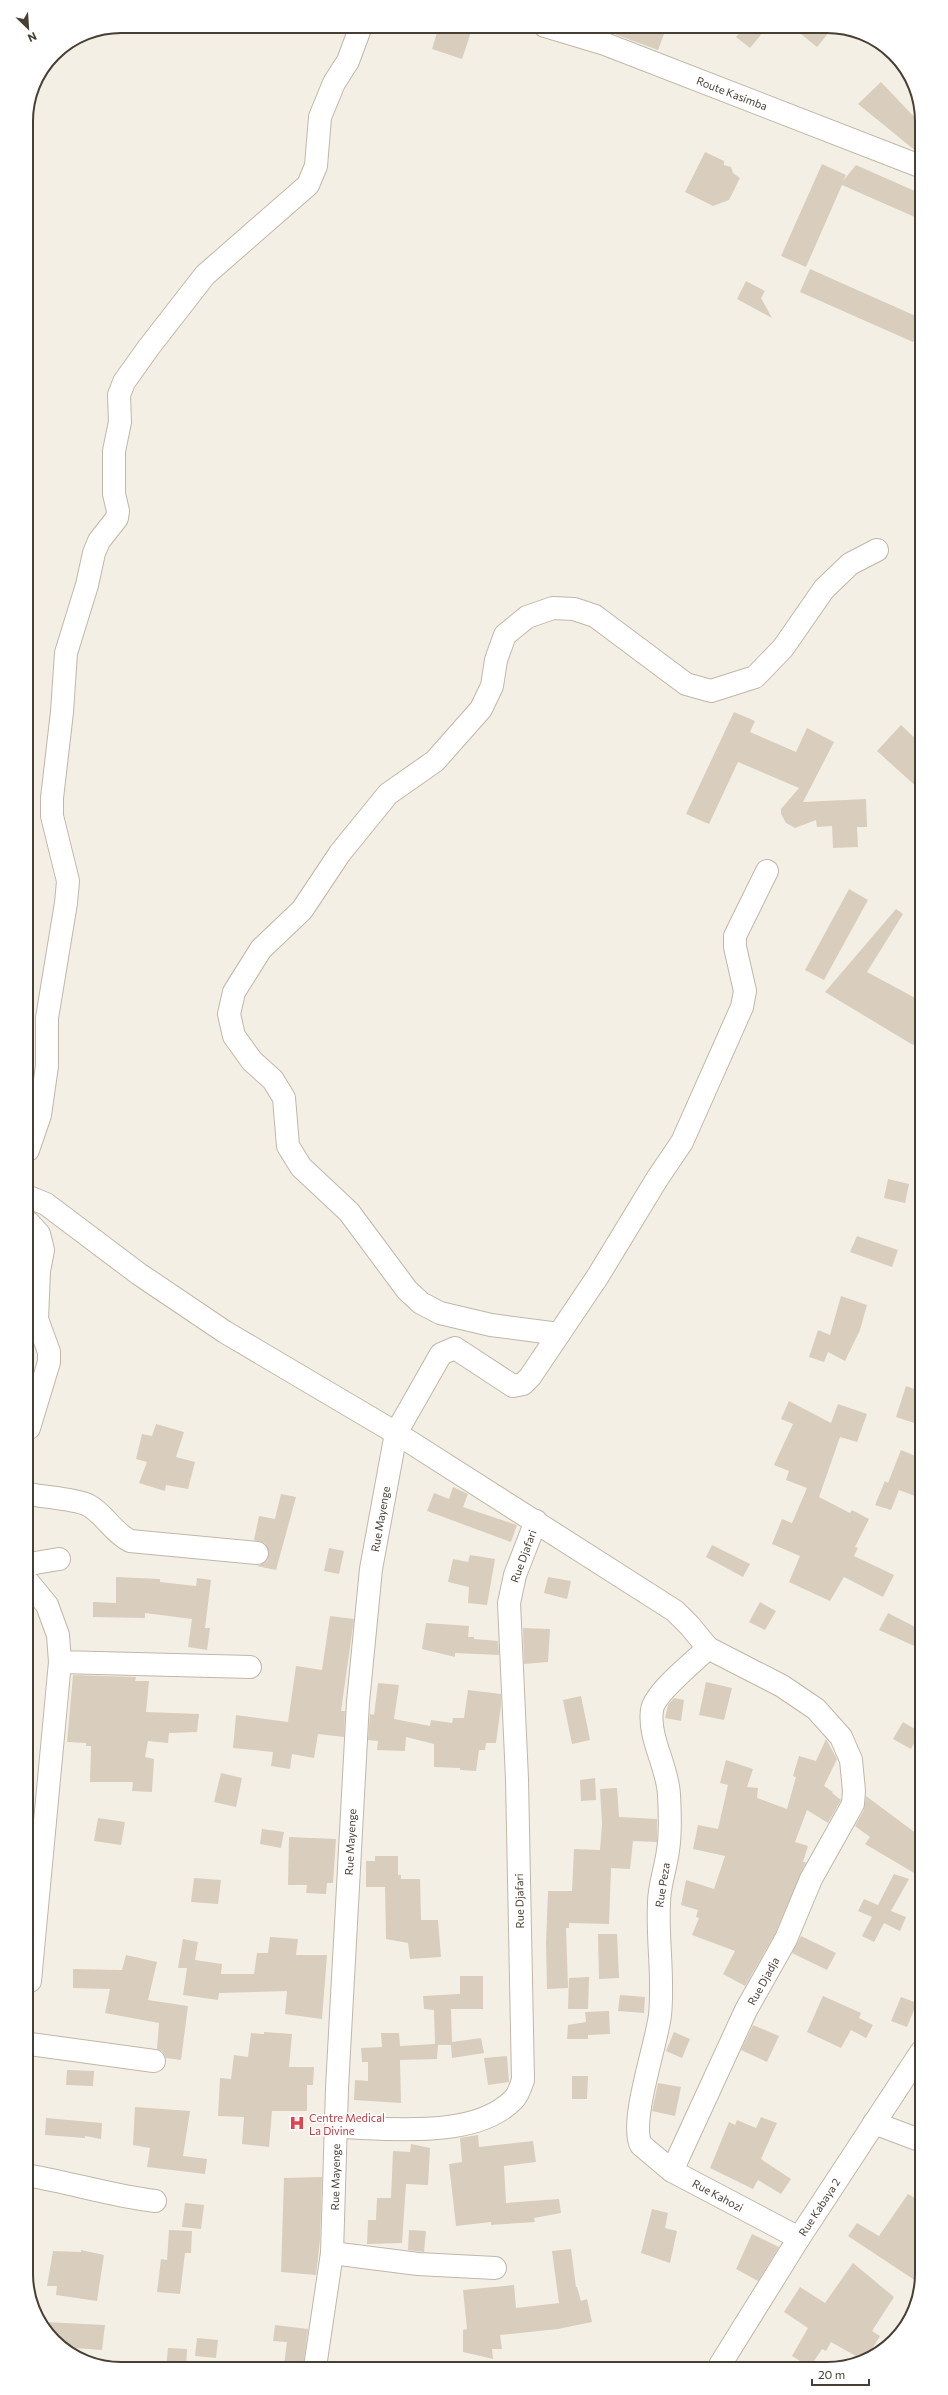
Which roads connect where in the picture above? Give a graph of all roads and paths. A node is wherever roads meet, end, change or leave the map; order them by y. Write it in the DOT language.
graph roads {
  1 [pos="358,33"];
  2 [pos="568,33"];
  3 [pos="915,164"];
  4 [pos="878,550"];
  5 [pos="767,871"];
  6 [pos="33,1135"];
  7 [pos="33,1199"];
  8 [pos="33,1227"];
  9 [pos="560,1334"];
  10 [pos="33,1415"];
  11 [pos="396,1433"];
  12 [pos="33,1495"];
  13 [pos="536,1521"];
  14 [pos="257,1553"];
  15 [pos="59,1559"];
  16 [pos="33,1563"];
  17 [pos="33,1588"];
  18 [pos="708,1648"];
  19 [pos="60,1662"];
  20 [pos="250,1668"];
  21 [pos="33,1949"];
  22 [pos="33,2044"];
  23 [pos="154,2061"];
  24 [pos="915,2062"];
  25 [pos="874,2123"];
  26 [pos="336,2127"];
  27 [pos="915,2138"];
  28 [pos="641,2145"];
  29 [pos="672,2171"];
  30 [pos="33,2176"];
  31 [pos="155,2201"];
  32 [pos="799,2238"];
  33 [pos="332,2253"];
  34 [pos="495,2268"];
  35 [pos="316,2362"];
  36 [pos="722,2362"];
  1 -- 6 [label="street"];
  2 -- 3 [label="street, Route Kasimba"];
  4 -- 9 [label="street"];
  5 -- 9 [label="street"];
  7 -- 11 [label="street"];
  8 -- 10 [label="street"];
  9 -- 11 [label="street, Rue Mayenge"];
  11 -- 13 [label="street"];
  11 -- 26 [label="street, Rue Mayenge"];
  12 -- 14 [label="street"];
  13 -- 18 [label="street"];
  13 -- 26 [label="street, Rue Djafari"];
  15 -- 16 [label="street"];
  17 -- 19 [label="street"];
  18 -- 28 [label="street, Rue Peza"];
  18 -- 29 [label="street, Rue Djadja"];
  19 -- 20 [label="street"];
  19 -- 21 [label="street"];
  22 -- 23 [label="street"];
  24 -- 25 [label="street, Rue Kabaya 2"];
  25 -- 27 [label="street"];
  25 -- 32 [label="street, Rue Kabaya 2"];
  26 -- 33 [label="street, Rue Mayenge"];
  28 -- 29 [label="street, Rue Kahozi"];
  29 -- 32 [label="street, Rue Kahozi"];
  30 -- 31 [label="street"];
  32 -- 36 [label="street, Rue Kabaya 2"];
  33 -- 34 [label="street"];
  33 -- 35 [label="street, Rue Mayenge"];
}
